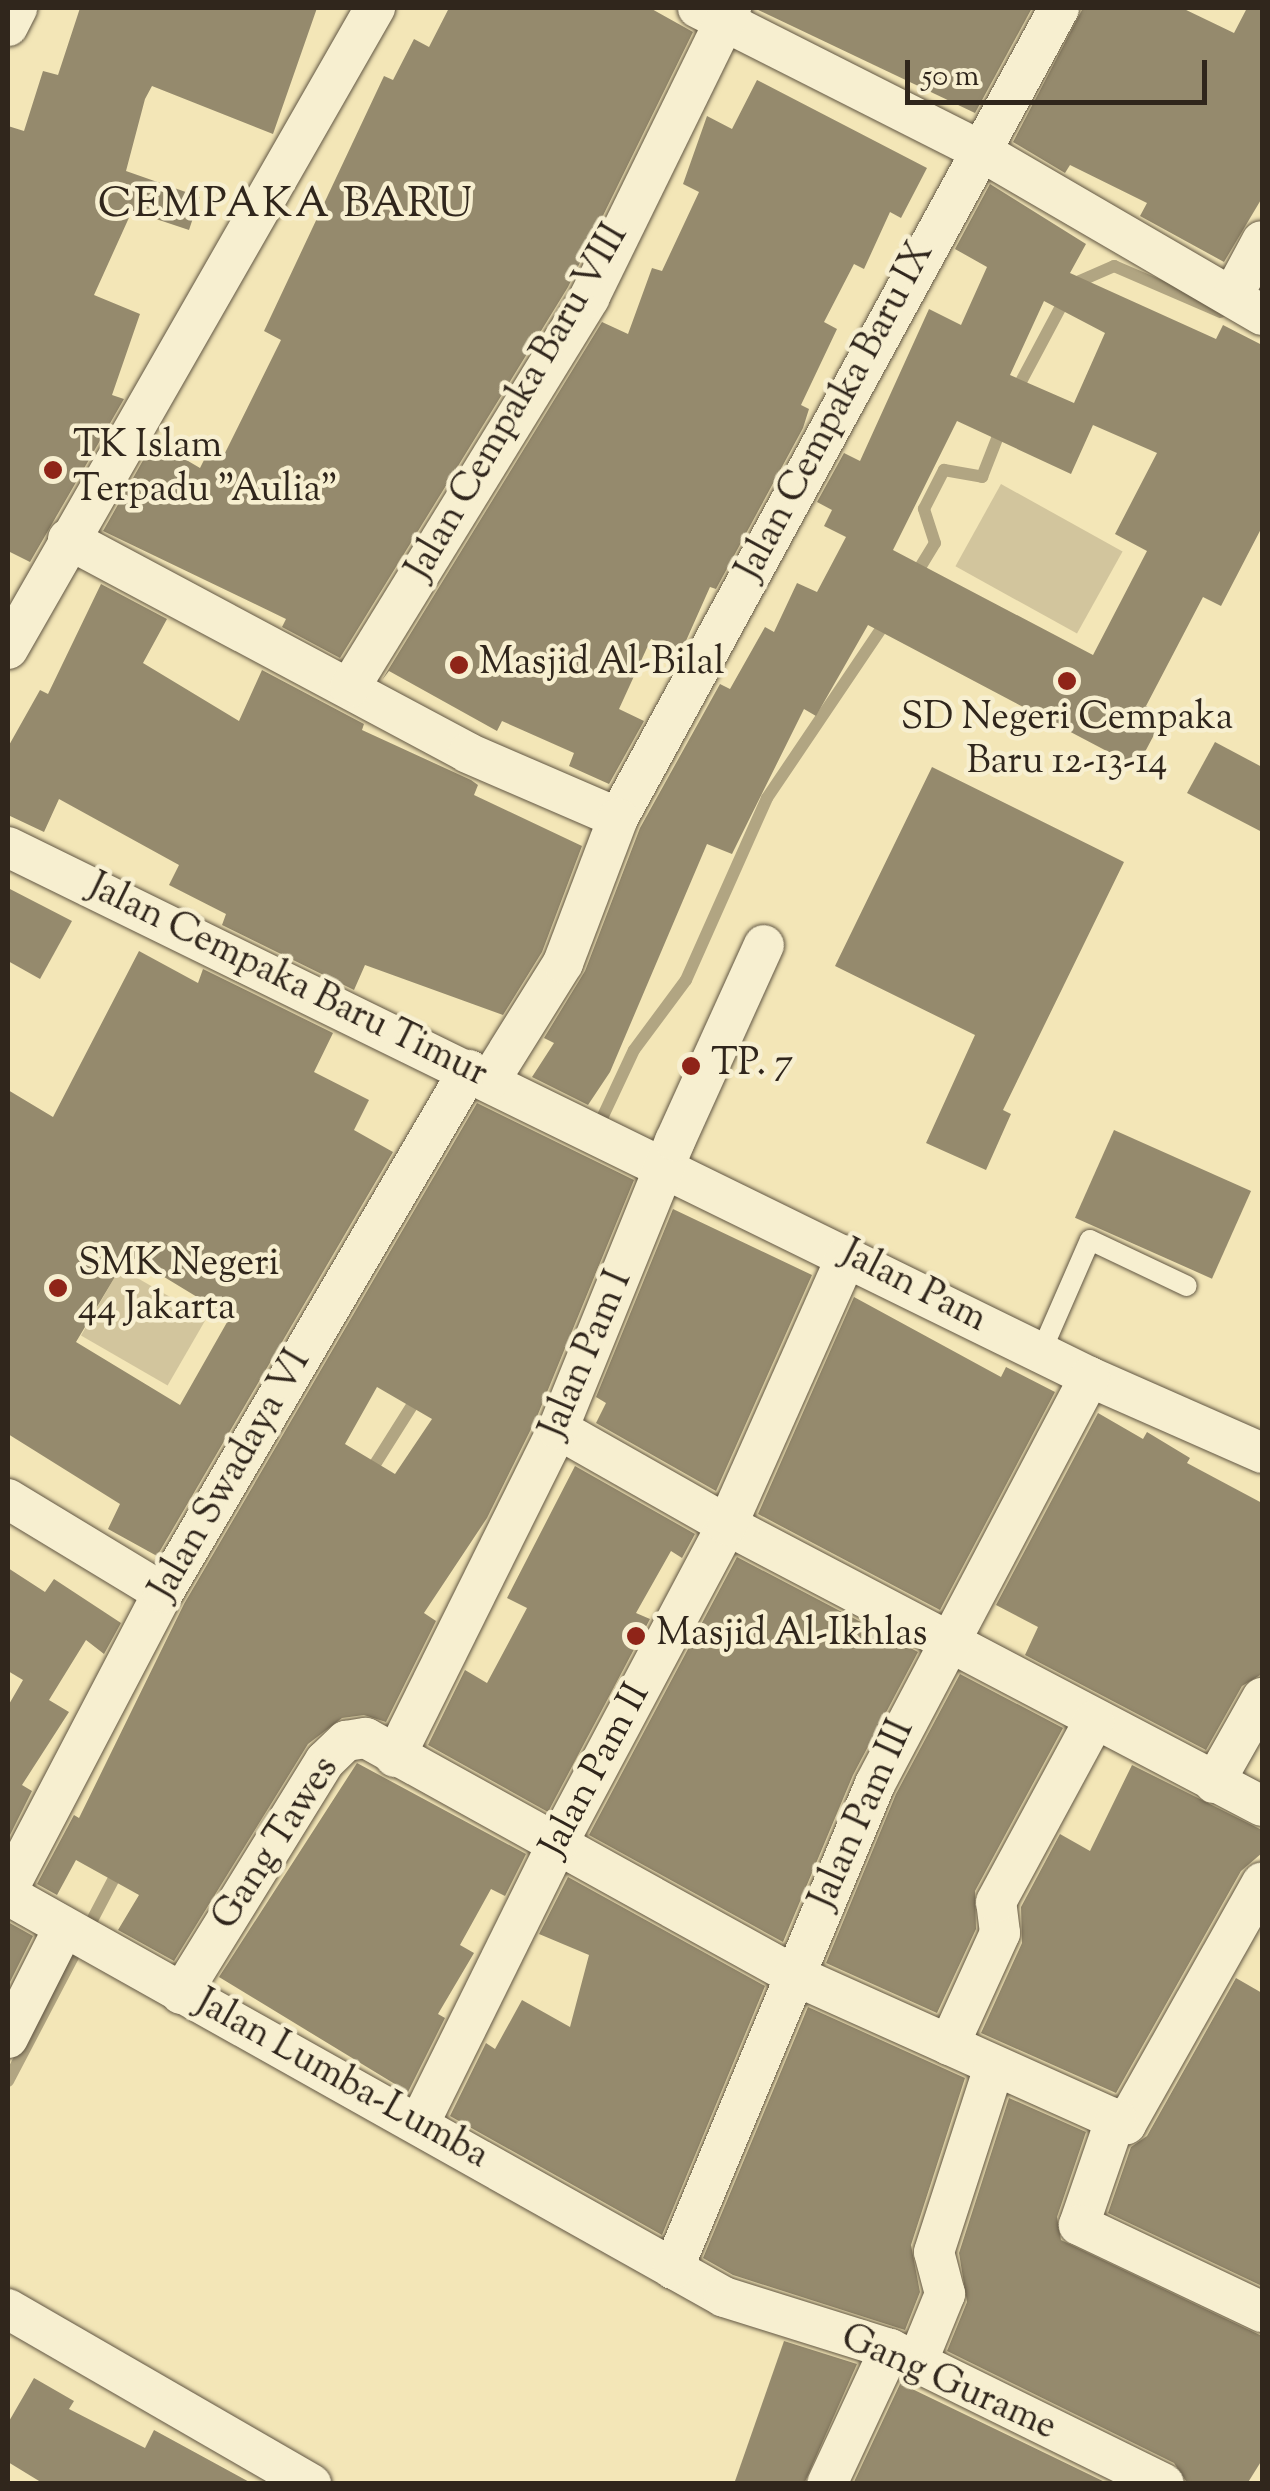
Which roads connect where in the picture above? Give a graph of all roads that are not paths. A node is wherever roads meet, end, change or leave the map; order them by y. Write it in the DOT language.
graph roads {
  1 [pos="16,8"];
  2 [pos="376,8"];
  3 [pos="1060,8"];
  4 [pos="718,12"];
  5 [pos="8,26"];
  6 [pos="977,149"];
  7 [pos="1262,241"];
  8 [pos="1248,305"];
  9 [pos="68,539"];
  10 [pos="8,649"];
  11 [pos="350,686"];
  12 [pos="618,818"];
  13 [pos="8,847"];
  14 [pos="764,945"];
  15 [pos="480,1075"];
  16 [pos="568,1116"];
  17 [pos="667,1168"];
  18 [pos="846,1255"];
  19 [pos="1187,1286"];
  20 [pos="1041,1352"];
  21 [pos="1090,1376"];
  22 [pos="558,1429"];
  23 [pos="1262,1453"];
  24 [pos="8,1499"];
  25 [pos="726,1525"];
  26 [pos="164,1593"];
  27 [pos="946,1640"];
  28 [pos="1262,1698"];
  29 [pos="1094,1721"];
  30 [pos="394,1757"];
  31 [pos="1214,1784"];
  32 [pos="1262,1806"];
  33 [pos="559,1841"];
  34 [pos="1262,1883"];
  35 [pos="8,1892"];
  36 [pos="72,1936"];
  37 [pos="794,1976"];
  38 [pos="180,1994"];
  39 [pos="8,2038"];
  40 [pos="950,2044"];
  41 [pos="994,2067"];
  42 [pos="1116,2118"];
  43 [pos="420,2122"];
  44 [pos="673,2269"];
  45 [pos="8,2310"];
  46 [pos="1262,2312"];
  47 [pos="903,2357"];
  48 [pos="311,2484"];
  49 [pos="828,2484"];
  50 [pos="1164,2484"];
  1 -- 5 [label="street"];
  2 -- 9 [label="street"];
  3 -- 6 [label="street, Jalan Cempaka Baru IX"];
  4 -- 6 [label="street"];
  4 -- 11 [label="street, Jalan Cempaka Baru VIII"];
  6 -- 8 [label="street"];
  6 -- 12 [label="street, Jalan Cempaka Baru IX"];
  7 -- 8 [label="street"];
  9 -- 10 [label="street"];
  9 -- 11 [label="street"];
  11 -- 12 [label="street"];
  12 -- 15 [label="street, Jalan Cempaka Baru IX"];
  13 -- 15 [label="street, Jalan Cempaka Baru Timur"];
  14 -- 17 [label="street, Jalan Pam I"];
  15 -- 16 [label="street, Jalan Cempaka Baru Timur"];
  15 -- 26 [label="street, Jalan Swadaya VI"];
  16 -- 17 [label="street, Jalan Pam"];
  17 -- 18 [label="street, Jalan Pam"];
  17 -- 22 [label="street, Jalan Pam I"];
  18 -- 20 [label="street, Jalan Pam"];
  18 -- 25 [label="street, Jalan Pam II"];
  19 -- 20 [label="lane"];
  20 -- 21 [label="street, Jalan Pam"];
  21 -- 23 [label="street, Jalan Pam"];
  21 -- 27 [label="street, Jalan Pam III"];
  22 -- 25 [label="street"];
  22 -- 30 [label="street, Jalan Pam I"];
  24 -- 26 [label="street"];
  25 -- 27 [label="street"];
  25 -- 33 [label="street, Jalan Pam II"];
  26 -- 35 [label="street, Jalan Swadaya VI"];
  27 -- 29 [label="street"];
  27 -- 37 [label="street, Jalan Pam III"];
  28 -- 31 [label="street"];
  29 -- 31 [label="street"];
  29 -- 40 [label="street"];
  30 -- 33 [label="street"];
  30 -- 38 [label="street, Gang Tawes"];
  31 -- 32 [label="street"];
  33 -- 37 [label="street"];
  33 -- 43 [label="street, Jalan Pam II"];
  34 -- 42 [label="street"];
  35 -- 36 [label="street, Jalan Lumba-Lumba"];
  36 -- 38 [label="street, Jalan Lumba-Lumba"];
  36 -- 39 [label="street"];
  37 -- 40 [label="street"];
  37 -- 44 [label="street, Jalan Pam III"];
  38 -- 43 [label="street, Jalan Lumba-Lumba"];
  40 -- 41 [label="street"];
  41 -- 42 [label="street"];
  41 -- 47 [label="street"];
  42 -- 46 [label="street"];
  43 -- 44 [label="street, Jalan Lumba-Lumba"];
  44 -- 47 [label="street, Gang Gurame"];
  45 -- 48 [label="street"];
  47 -- 49 [label="street"];
  47 -- 50 [label="street, Gang Gurame"];
}
